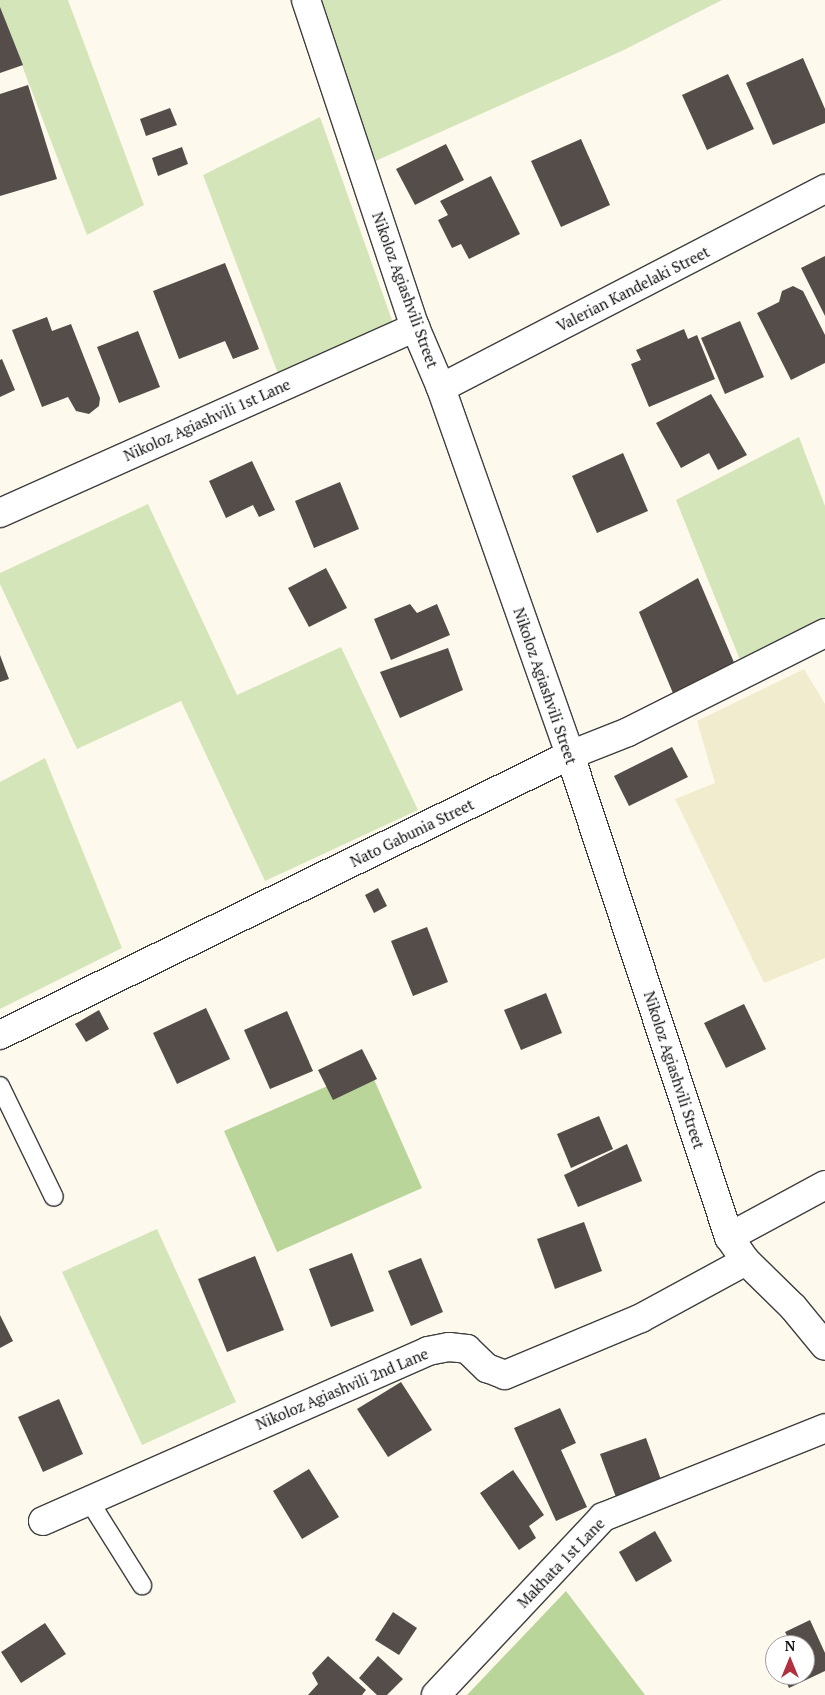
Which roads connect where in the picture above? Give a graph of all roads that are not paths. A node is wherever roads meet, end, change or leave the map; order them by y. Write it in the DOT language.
graph roads {
  1 [pos="306,0"];
  2 [pos="825,189"];
  3 [pos="415,327"];
  4 [pos="441,388"];
  5 [pos="0,513"];
  6 [pos="825,633"];
  7 [pos="570,755"];
  8 [pos="0,1035"];
  9 [pos="0,1086"];
  10 [pos="825,1184"];
  11 [pos="54,1197"];
  12 [pos="729,1237"];
  13 [pos="746,1261"];
  14 [pos="825,1346"];
  15 [pos="825,1428"];
  16 [pos="88,1499"];
  17 [pos="43,1521"];
  18 [pos="142,1586"];
  19 [pos="436,1695"];
  1 -- 3 [label="street, Nikoloz Agiashvili Street"];
  2 -- 4 [label="street, Valerian Kandelaki Street"];
  3 -- 4 [label="street, Nikoloz Agiashvili Street"];
  3 -- 5 [label="street, Nikoloz Agiashvili 1st Lane"];
  4 -- 7 [label="street, Nikoloz Agiashvili Street"];
  6 -- 7 [label="street, Nato Gabunia Street"];
  7 -- 8 [label="street, Nato Gabunia Street"];
  7 -- 12 [label="street, Nikoloz Agiashvili Street"];
  9 -- 11 [label="lane"];
  10 -- 12 [label="street"];
  12 -- 13 [label="street, Nikoloz Agiashvili Street"];
  13 -- 14 [label="street, Nikoloz Agiashvili Street"];
  13 -- 16 [label="street, Nikoloz Agiashvili 2nd Lane"];
  15 -- 19 [label="street, Makhata 1st Lane"];
  16 -- 17 [label="street, Nikoloz Agiashvili 2nd Lane"];
  16 -- 18 [label="lane"];
}
